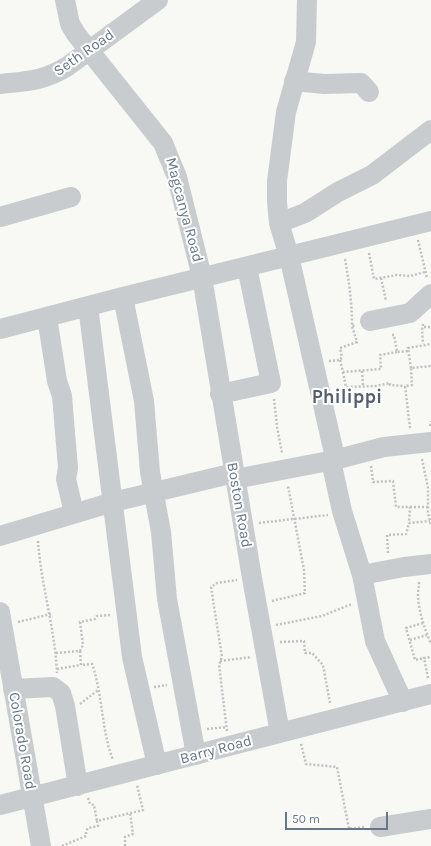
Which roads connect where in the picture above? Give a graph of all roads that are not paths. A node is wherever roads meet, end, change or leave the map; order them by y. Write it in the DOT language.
graph roads {
  1 [pos="65,0"];
  2 [pos="158,0"];
  3 [pos="307,0"];
  4 [pos="89,51"];
  5 [pos="294,81"];
  6 [pos="0,84"];
  7 [pos="369,92"];
  8 [pos="431,130"];
  9 [pos="72,198"];
  10 [pos="0,217"];
  11 [pos="280,223"];
  12 [pos="423,223"];
  13 [pos="289,256"];
  14 [pos="247,266"];
  15 [pos="202,277"];
  16 [pos="429,288"];
  17 [pos="123,297"];
  18 [pos="88,306"];
  19 [pos="47,317"];
  20 [pos="374,321"];
  21 [pos="0,330"];
  22 [pos="220,394"];
  23 [pos="421,443"];
  24 [pos="334,460"];
  25 [pos="234,476"];
  26 [pos="154,493"];
  27 [pos="113,502"];
  28 [pos="74,513"];
  29 [pos="0,536"];
  30 [pos="424,565"];
  31 [pos="362,575"];
  32 [pos="2,631"];
  33 [pos="13,689"];
  34 [pos="431,696"];
  35 [pos="403,702"];
  36 [pos="288,731"];
  37 [pos="196,755"];
  38 [pos="156,765"];
  39 [pos="81,785"];
  40 [pos="32,798"];
  41 [pos="0,806"];
  42 [pos="431,819"];
  43 [pos="380,828"];
  44 [pos="41,846"];
  1 -- 4 [label="street, Magcanya Road"];
  2 -- 4 [label="street, Seth Road"];
  3 -- 5 [label="street"];
  4 -- 6 [label="street, Seth Road"];
  4 -- 15 [label="street, Magcanya Road"];
  5 -- 7 [label="street"];
  5 -- 11 [label="street"];
  8 -- 11 [label="street"];
  9 -- 10 [label="street"];
  11 -- 13 [label="street"];
  12 -- 13 [label="street"];
  13 -- 14 [label="street"];
  13 -- 24 [label="street"];
  14 -- 15 [label="street"];
  14 -- 22 [label="street"];
  15 -- 17 [label="street"];
  15 -- 22 [label="street, Boston Road"];
  16 -- 20 [label="street"];
  17 -- 18 [label="street"];
  17 -- 26 [label="street"];
  18 -- 19 [label="street"];
  18 -- 27 [label="street"];
  19 -- 21 [label="street"];
  19 -- 28 [label="street"];
  22 -- 25 [label="street, Boston Road"];
  23 -- 24 [label="street"];
  24 -- 25 [label="street"];
  24 -- 31 [label="street"];
  25 -- 26 [label="street"];
  25 -- 36 [label="street, Boston Road"];
  26 -- 27 [label="street"];
  26 -- 37 [label="street"];
  27 -- 28 [label="street"];
  27 -- 38 [label="street"];
  28 -- 29 [label="street"];
  30 -- 31 [label="street"];
  31 -- 35 [label="street"];
  32 -- 33 [label="street, Colorado Road"];
  33 -- 39 [label="street"];
  33 -- 40 [label="street, Colorado Road"];
  34 -- 35 [label="street, Barry Road"];
  35 -- 36 [label="street, Barry Road"];
  36 -- 37 [label="street, Barry Road"];
  37 -- 38 [label="street, Barry Road"];
  38 -- 39 [label="street, Barry Road"];
  39 -- 40 [label="street, Barry Road"];
  40 -- 41 [label="street, Barry Road"];
  40 -- 44 [label="street, Colorado Road"];
  42 -- 43 [label="street"];
}
